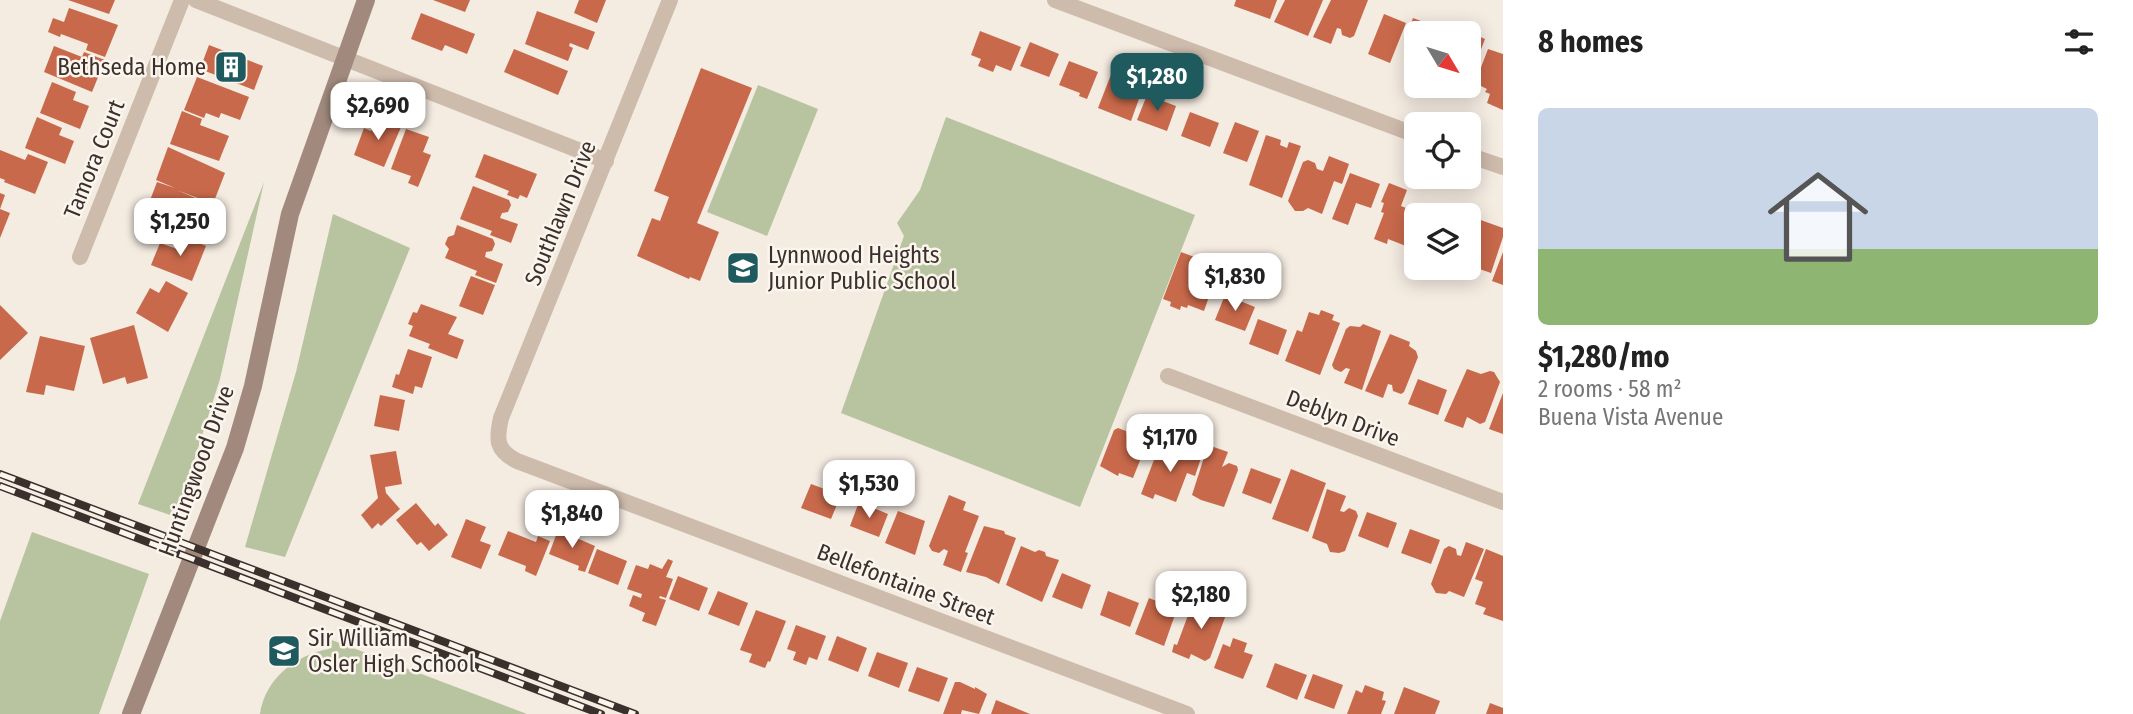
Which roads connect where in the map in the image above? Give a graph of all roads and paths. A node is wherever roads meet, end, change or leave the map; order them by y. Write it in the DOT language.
graph roads {
  1 [pos="182,0"];
  2 [pos="196,0"];
  3 [pos="366,0"];
  4 [pos="670,0"];
  5 [pos="1055,0"];
  6 [pos="344,60"];
  7 [pos="1404,131"];
  8 [pos="1481,159"];
  9 [pos="606,161"];
  10 [pos="1503,167"];
  11 [pos="80,257"];
  12 [pos="1168,376"];
  13 [pos="498,443"];
  14 [pos="1503,502"];
  15 [pos="131,714"];
  16 [pos="1187,714"];
  1 -- 11 [label="street, Tamora Court"];
  2 -- 6 [label="street"];
  3 -- 6 [label="street, Huntingwood Drive"];
  4 -- 9 [label="street, Southlawn Drive"];
  5 -- 7 [label="street"];
  6 -- 9 [label="street"];
  6 -- 15 [label="street, Huntingwood Drive"];
  8 -- 10 [label="street"];
  9 -- 13 [label="street, Southlawn Drive"];
  12 -- 14 [label="street, Deblyn Drive"];
  13 -- 16 [label="street, Bellefontaine Street"];
}
